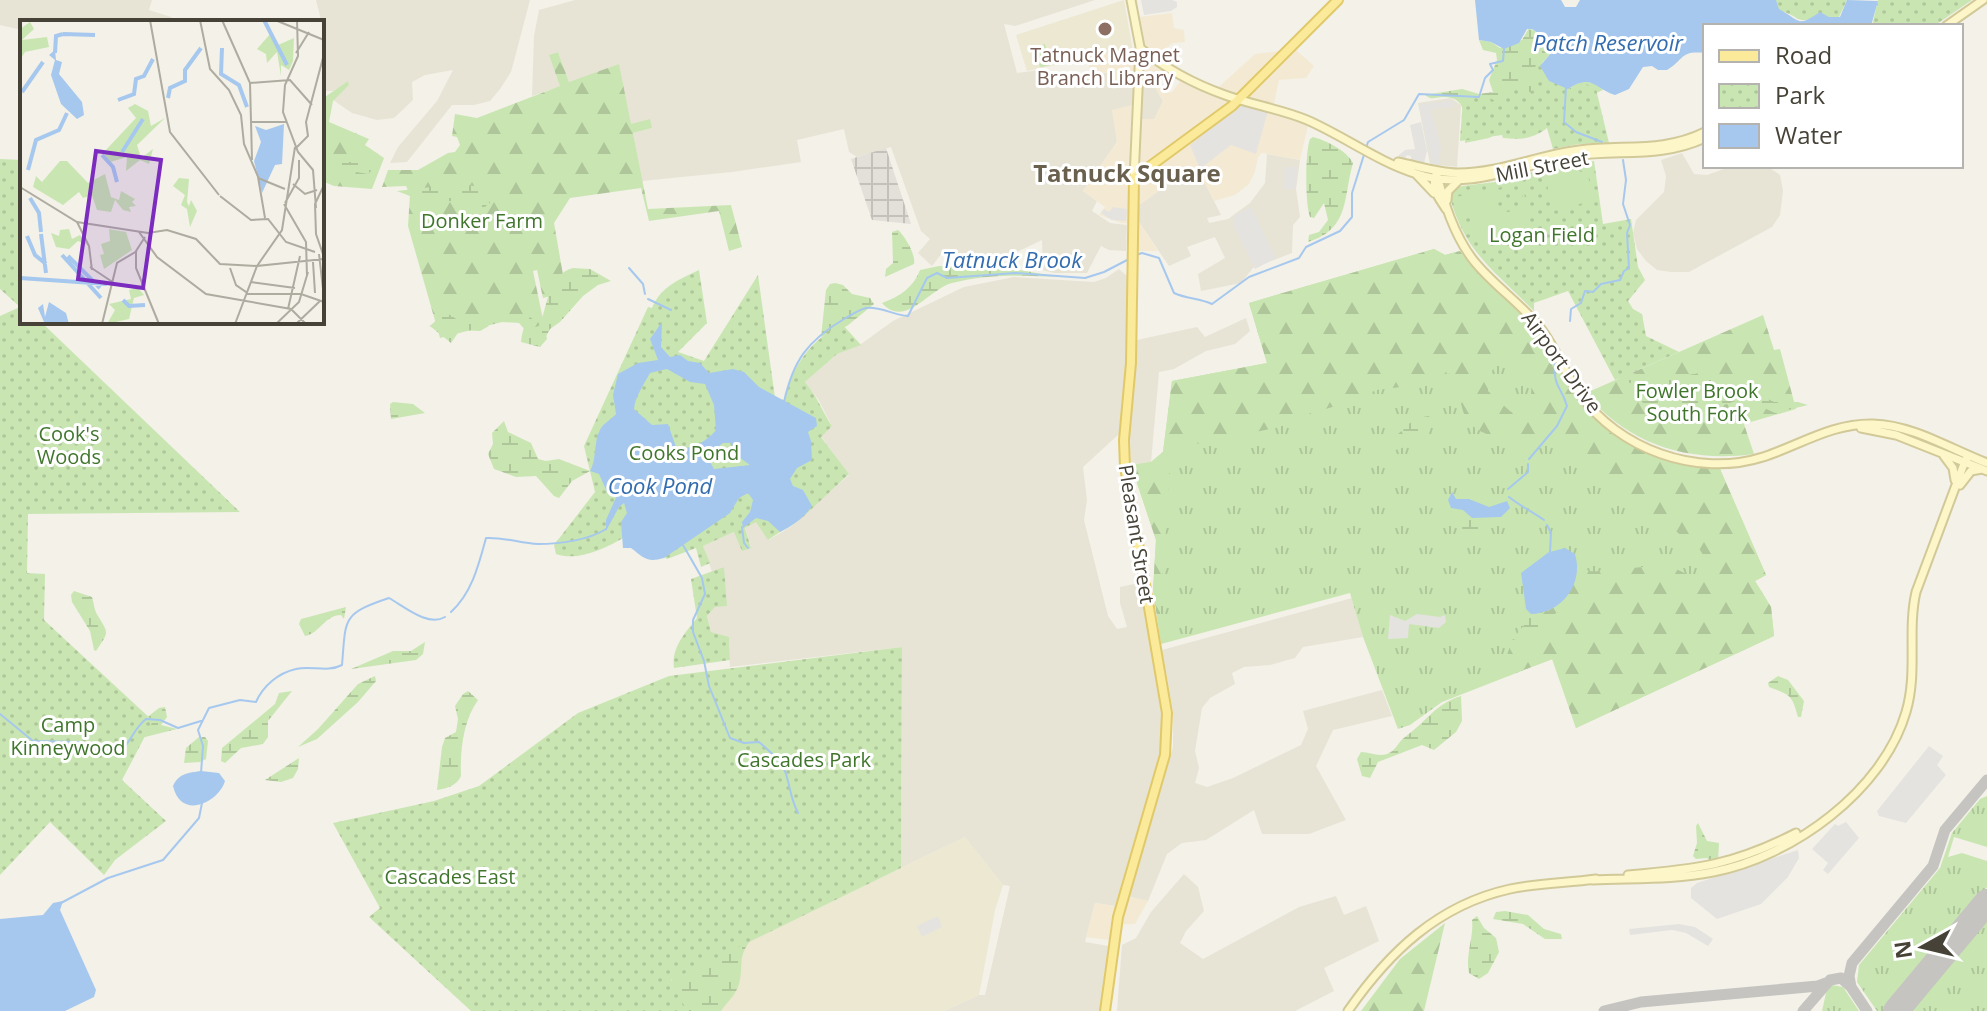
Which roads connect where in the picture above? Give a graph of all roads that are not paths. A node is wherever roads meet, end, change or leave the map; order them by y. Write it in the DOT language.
graph roads {
  1 [pos="1131,0"];
  2 [pos="1338,0"];
  3 [pos="1985,1"];
  4 [pos="1949,24"];
  5 [pos="1955,24"];
  6 [pos="1140,48"];
  7 [pos="1239,99"];
  8 [pos="1703,136"];
  9 [pos="1703,136"];
  10 [pos="1380,158"];
  11 [pos="1416,174"];
  12 [pos="1436,175"];
  13 [pos="1134,178"];
  14 [pos="1460,179"];
  15 [pos="1435,194"];
  16 [pos="1447,202"];
  17 [pos="1450,215"];
  18 [pos="1847,427"];
  19 [pos="1929,447"];
  20 [pos="1968,460"];
  21 [pos="1986,467"];
  22 [pos="1960,485"];
  23 [pos="1952,494"];
  24 [pos="1949,507"];
  25 [pos="1105,1011"];
  26 [pos="1348,1011"];
  1 -- 6 [label="main road, Pleasant Street"];
  2 -- 7 [label="main road"];
  3 -- 4 [label="main road"];
  3 -- 5 [label="main road"];
  6 -- 7 [label="main road, Mill Street"];
  6 -- 13 [label="main road, Pleasant Street"];
  7 -- 10 [label="main road, Mill Street"];
  7 -- 13 [label="main road"];
  8 -- 12 [label="main road, Mill Street"];
  9 -- 14 [label="main road, Mill Street"];
  10 -- 11 [label="main road, Mill Street"];
  10 -- 12 [label="main road, Mill Street"];
  11 -- 12 [label="main road, Mill Street"];
  11 -- 15 [label="main road, Airport Drive"];
  12 -- 14 [label="main road, Mill Street"];
  12 -- 15 [label="main road"];
  12 -- 16 [label="main road, Airport Drive"];
  13 -- 25 [label="main road, Pleasant Street"];
  14 -- 16 [label="main road"];
  15 -- 17 [label="main road, Airport Drive"];
  16 -- 17 [label="main road, Airport Drive"];
  17 -- 18 [label="main road, Airport Drive"];
  18 -- 19 [label="main road, Airport Drive"];
  18 -- 20 [label="main road, Airport Drive"];
  19 -- 20 [label="main road, Airport Drive"];
  19 -- 23 [label="main road, Airport Drive"];
  20 -- 21 [label="main road"];
  20 -- 22 [label="main road, Airport Drive"];
  20 -- 23 [label="main road, Airport Drive"];
  21 -- 22 [label="main road"];
  22 -- 24 [label="main road, Airport Drive"];
  23 -- 24 [label="main road, Airport Drive"];
  24 -- 26 [label="main road, Airport Drive"];
}
